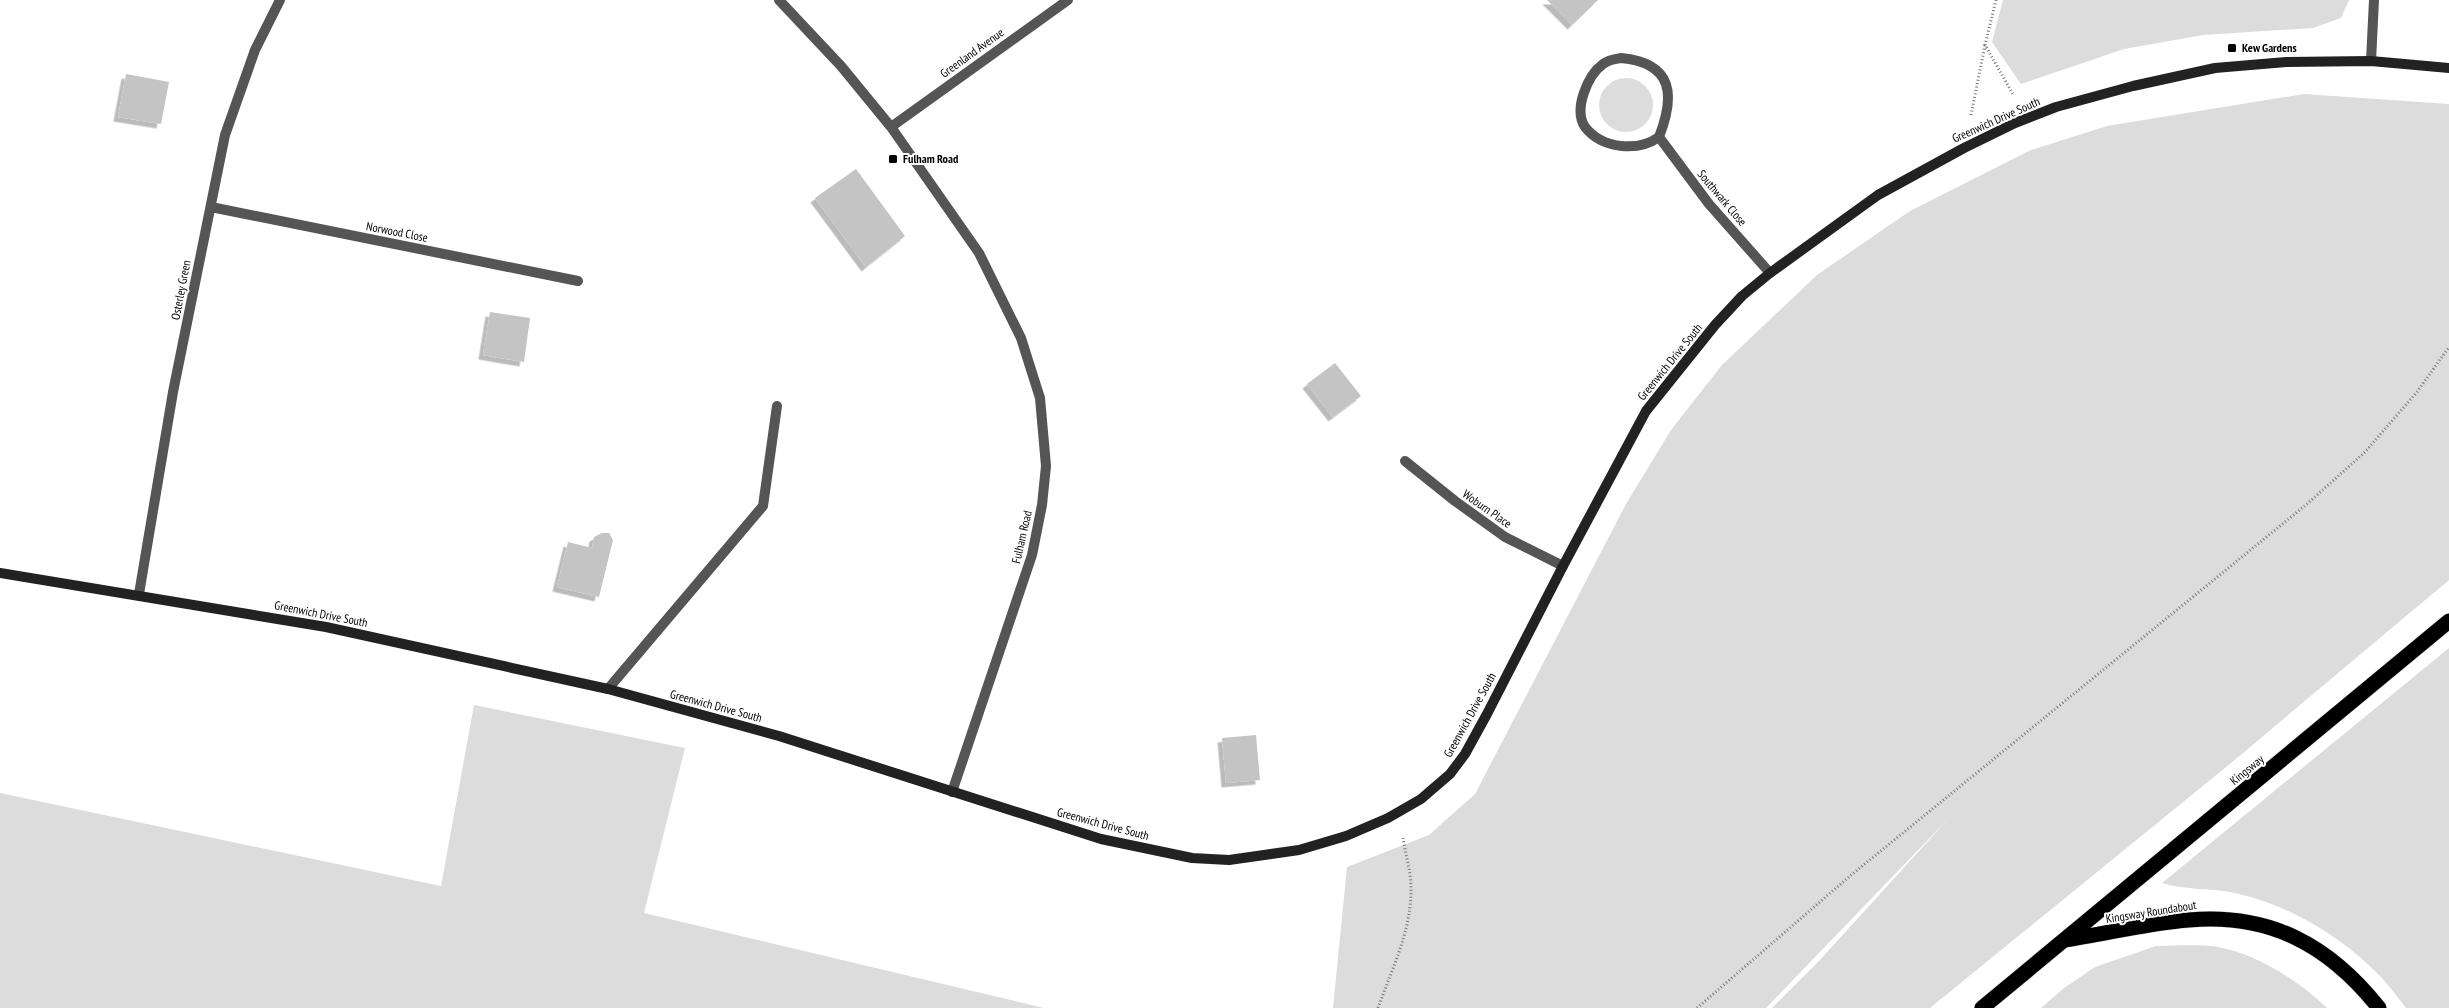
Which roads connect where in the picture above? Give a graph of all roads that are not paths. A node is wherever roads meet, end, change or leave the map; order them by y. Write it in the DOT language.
graph roads {
  1 [pos="280,0"];
  2 [pos="779,0"];
  3 [pos="1068,0"];
  4 [pos="2374,0"];
  5 [pos="2371,61"];
  6 [pos="2449,68"];
  7 [pos="891,127"];
  8 [pos="1659,137"];
  9 [pos="211,207"];
  10 [pos="1770,273"];
  11 [pos="578,281"];
  12 [pos="777,406"];
  13 [pos="1405,461"];
  14 [pos="1563,566"];
  15 [pos="0,573"];
  16 [pos="139,594"];
  17 [pos="2449,621"];
  18 [pos="608,689"];
  19 [pos="952,792"];
  20 [pos="2063,940"];
  21 [pos="1982,1008"];
  22 [pos="2379,1008"];
  1 -- 9 [label="street, Osterley Green"];
  2 -- 7 [label="street, Fulham Road"];
  3 -- 7 [label="street, Greenland Avenue"];
  4 -- 5 [label="street"];
  5 -- 6 [label="street, Greenwich Drive South"];
  5 -- 10 [label="street, Greenwich Drive South"];
  7 -- 19 [label="street, Fulham Road"];
  8 -- 8 [label="street"];
  8 -- 10 [label="street, Southwark Close"];
  9 -- 11 [label="street, Norwood Close"];
  9 -- 16 [label="street, Osterley Green"];
  10 -- 14 [label="street, Greenwich Drive South"];
  12 -- 18 [label="street"];
  13 -- 14 [label="street, Woburn Place"];
  14 -- 19 [label="street, Greenwich Drive South"];
  15 -- 16 [label="street, Greenwich Drive South"];
  16 -- 18 [label="street, Greenwich Drive South"];
  17 -- 20 [label="highway, Kingsway"];
  18 -- 19 [label="street, Greenwich Drive South"];
  20 -- 21 [label="highway"];
  20 -- 22 [label="highway, Kingsway Roundabout"];
}
